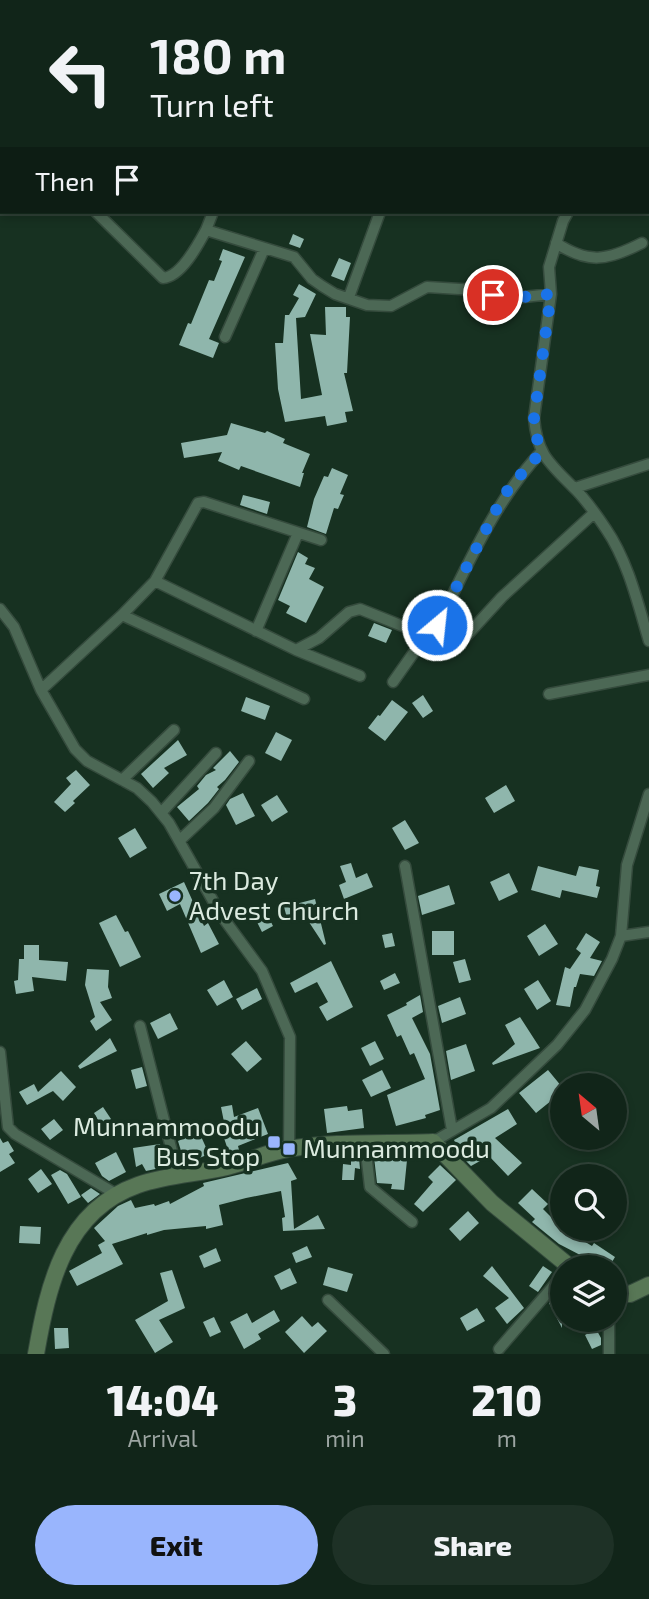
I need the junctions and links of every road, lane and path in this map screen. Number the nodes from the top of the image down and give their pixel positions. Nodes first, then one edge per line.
1 (98, 214) edge
2 (212, 214) edge
3 (379, 214) edge
4 (567, 214) edge
5 (206, 230) junction
6 (556, 243) junction
7 (642, 243) dead end
8 (264, 249) junction
9 (551, 294) junction
10 (349, 297) junction
11 (225, 337) dead end
12 (541, 452) junction
13 (649, 464) edge
14 (575, 488) junction
15 (594, 513) junction
16 (298, 533) junction
17 (321, 540) dead end
18 (155, 581) junction
19 (0, 608) edge
20 (122, 615) junction
21 (257, 631) junction
22 (429, 631) junction
23 (649, 641) edge
24 (459, 643) dead end
25 (296, 650) junction
26 (649, 675) edge
27 (360, 676) dead end
28 (393, 682) dead end
29 (41, 690) junction
30 (549, 694) dead end
31 (304, 699) dead end
32 (174, 730) dead end
33 (216, 754) dead end
34 (248, 761) dead end
35 (122, 780) junction
36 (649, 794) edge
37 (161, 813) junction
38 (179, 841) junction
39 (405, 866) dead end
40 (649, 932) edge
41 (621, 936) junction
42 (140, 1026) dead end
43 (0, 1052) edge
44 (4, 1129) edge
45 (452, 1130) junction
46 (433, 1142) junction
47 (365, 1144) junction
48 (289, 1149) junction
49 (178, 1175) junction
50 (116, 1194) junction
51 (412, 1222) dead end
52 (555, 1255) edge
53 (649, 1285) edge
54 (550, 1290) edge
55 (627, 1294) edge
56 (328, 1300) dead end
57 (609, 1332) edge
58 (499, 1349) dead end
59 (36, 1354) edge
60 (384, 1354) edge
61 (609, 1354) edge

1 - 5 street
2 - 5 street
3 - 10 street
4 - 6 street
5 - 8 street
6 - 7 street
6 - 9 street
8 - 10 street
8 - 11 street
9 - 10 street
9 - 12 street
12 - 14 street
12 - 22 street
13 - 14 street
14 - 15 street
15 - 23 street
15 - 24 street
16 - 17 street
16 - 18 street
16 - 21 street
18 - 20 street
18 - 21 street
19 - 29 street
20 - 29 street
20 - 31 street
21 - 25 street
22 - 25 street
22 - 28 street
25 - 27 street
26 - 30 street
29 - 35 street
32 - 35 street
33 - 37 street
34 - 38 street
35 - 37 street
36 - 41 street
37 - 38 street
38 - 48 street
39 - 45 street
40 - 41 street
41 - 45 street
42 - 49 street
43 - 44 street
44 - 50 street
45 - 46 street
46 - 47 main road
46 - 52 main road
47 - 48 main road
47 - 51 street
48 - 49 main road
49 - 50 main road
50 - 59 main road
53 - 55 main road
54 - 58 street
56 - 60 street
57 - 61 street

